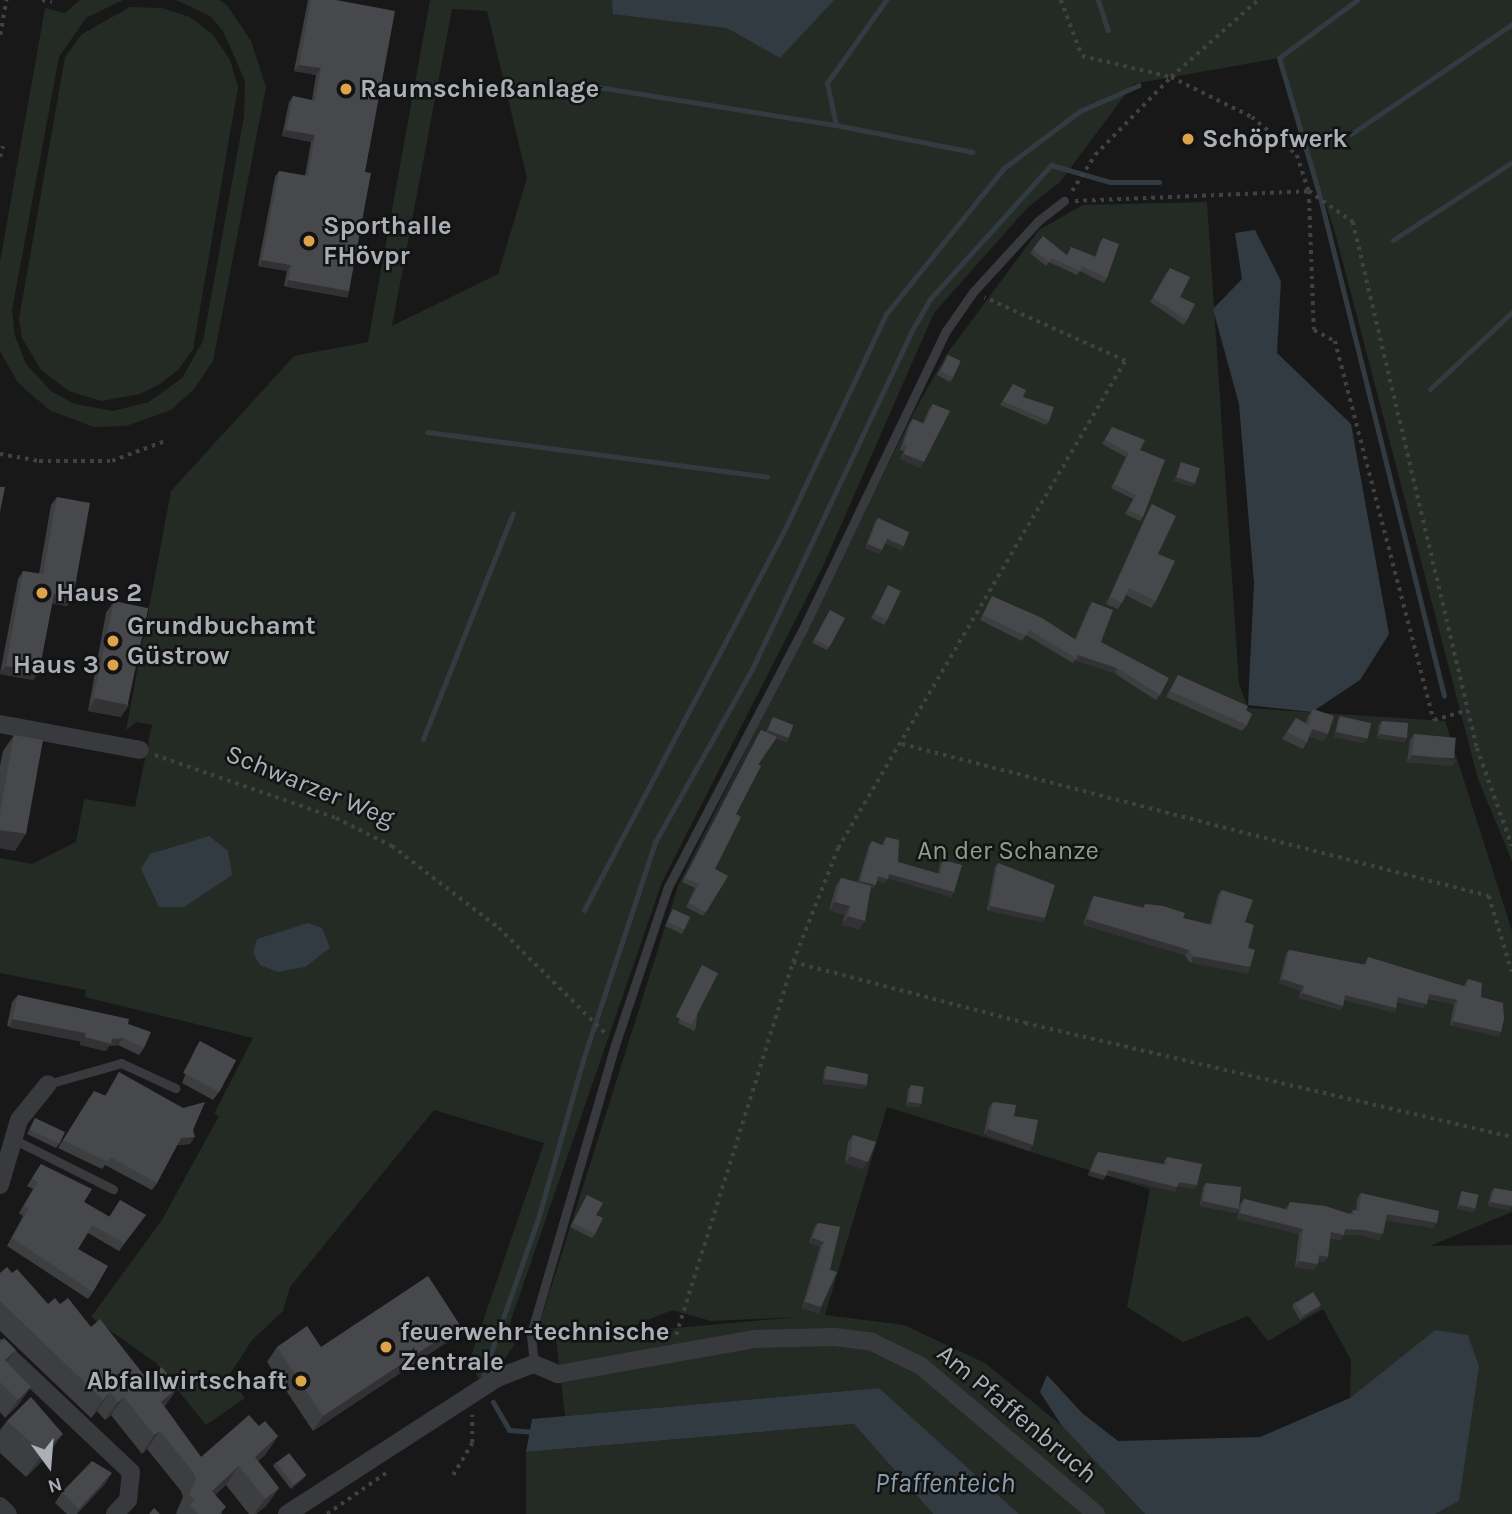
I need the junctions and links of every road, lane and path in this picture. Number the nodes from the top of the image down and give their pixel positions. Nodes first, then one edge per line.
1 (6, 0) edge
2 (42, 0) edge
3 (1061, 0) edge
4 (1258, 0) edge
5 (52, 2) dead end
6 (0, 36) edge
7 (1171, 77) junction
8 (3, 146) dead end
9 (0, 157) edge
10 (1074, 188) dead end
11 (1309, 191) junction
12 (1064, 201) joint
13 (973, 292) junction
14 (165, 441) dead end
15 (0, 454) edge
16 (1468, 710) junction
17 (0, 724) edge
18 (902, 744) junction
19 (141, 750) joint
20 (1512, 846) edge
21 (793, 962) junction
22 (1512, 972) edge
23 (615, 1045) junction
24 (48, 1084) joint
25 (175, 1088) dead end
26 (1512, 1138) edge
27 (13, 1139) junction
28 (0, 1185) edge
29 (113, 1189) dead end
30 (0, 1348) edge
31 (669, 1357) junction
32 (534, 1364) junction
33 (471, 1413) dead end
34 (453, 1475) dead end
35 (0, 1506) edge
36 (8, 1514) edge
37 (115, 1514) edge
38 (287, 1514) edge
39 (1096, 1514) edge

1 - 6 path
2 - 5 path
3 - 7 path
4 - 7 path
7 - 10 path
7 - 11 path
8 - 9 path
11 - 12 path
11 - 16 path
11 - 16 path
12 - 13 lane
13 - 18 path
13 - 23 lane
14 - 15 path
16 - 20 path
17 - 19 street
18 - 21 path
18 - 22 path
19 - 23 path, Schwarzer Weg
21 - 26 path
21 - 31 path
23 - 32 lane
24 - 25 lane
24 - 27 street
27 - 28 street
27 - 29 lane
30 - 37 street
31 - 32 street, Am Pfaffenbruch
31 - 39 street, Am Pfaffenbruch
32 - 38 street
33 - 34 path
35 - 36 street

